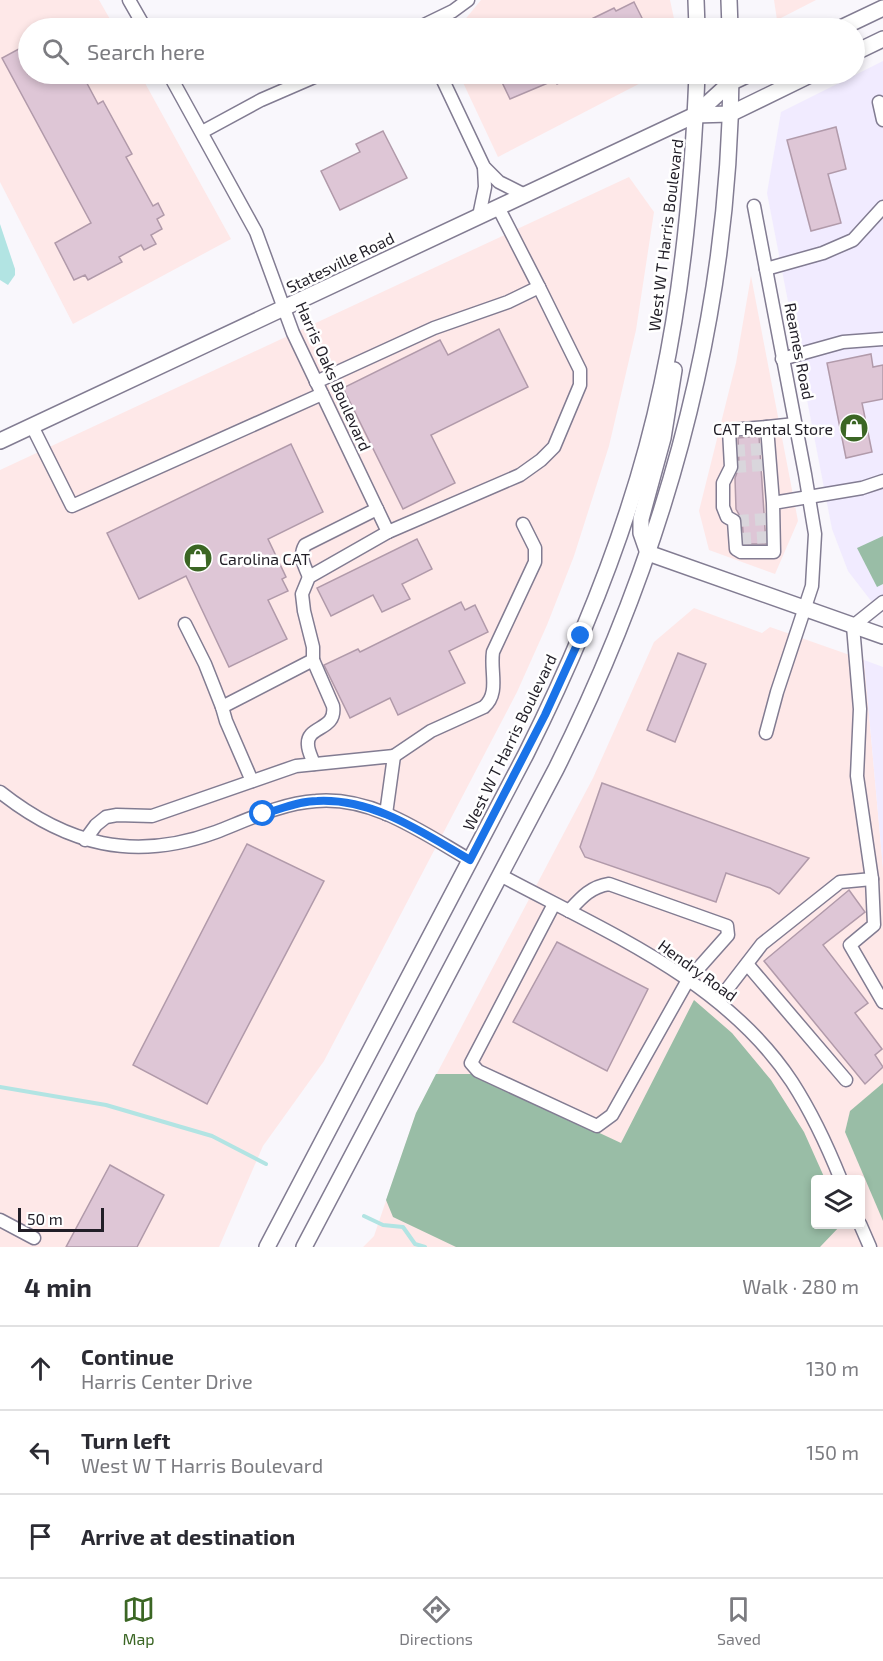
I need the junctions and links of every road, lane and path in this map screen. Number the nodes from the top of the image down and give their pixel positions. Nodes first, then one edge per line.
1 (129, 0) edge
2 (468, 0) edge
3 (696, 0) edge
4 (729, 0) edge
5 (883, 8) edge
6 (139, 18) edge
7 (440, 18) edge
8 (697, 18) edge
9 (730, 18) edge
10 (862, 18) edge
11 (883, 39) edge
12 (865, 48) edge
13 (175, 84) edge
14 (298, 84) edge
15 (445, 84) edge
16 (697, 84) edge
17 (724, 84) edge
18 (730, 84) edge
19 (792, 84) edge
20 (879, 102) dead end
21 (730, 114) junction
22 (695, 115) junction
23 (883, 120) edge
24 (202, 132) junction
25 (484, 167) junction
26 (524, 194) junction
27 (754, 206) dead end
28 (498, 207) junction
29 (883, 207) edge
30 (479, 216) junction
31 (766, 269) junction
32 (539, 287) junction
33 (678, 301) junction
34 (284, 309) junction
35 (883, 339) edge
36 (782, 359) junction
37 (316, 381) junction
38 (322, 394) junction
39 (795, 424) junction
40 (32, 426) junction
41 (767, 428) junction
42 (0, 441) edge
43 (883, 482) edge
44 (809, 497) junction
45 (773, 503) junction
46 (377, 509) junction
47 (523, 524) dead end
48 (388, 532) junction
49 (648, 554) junction
50 (309, 577) junction
51 (883, 602) edge
52 (804, 609) junction
53 (184, 624) dead end
54 (853, 626) junction
55 (883, 636) edge
56 (313, 660) junction
57 (222, 706) junction
58 (766, 732) dead end
59 (394, 756) junction
60 (314, 764) junction
61 (252, 781) junction
62 (0, 792) edge
63 (386, 814) junction
64 (85, 840) junction
65 (470, 860) junction
66 (500, 875) junction
67 (872, 879) junction
68 (554, 904) junction
69 (569, 911) junction
70 (747, 964) junction
71 (688, 980) junction
72 (718, 1001) junction
73 (883, 1002) edge
74 (846, 1080) dead end
75 (840, 1175) edge
76 (0, 1220) edge
77 (862, 1229) edge
78 (34, 1238) dead end
79 (267, 1247) edge
80 (304, 1247) edge
81 (870, 1247) edge

1 - 6 street
2 - 7 street
3 - 8 main road
4 - 9 main road
5 - 10 main road
11 - 12 main road
13 - 24 street, Harris Oaks Boulevard
14 - 24 street
15 - 25 street
16 - 22 main road, West W T Harris Boulevard
17 - 22 main road, Statesville Road
18 - 21 main road
19 - 21 main road, Statesville Road
20 - 23 street
21 - 22 main road, Statesville Road
21 - 49 main road
22 - 26 main road, Statesville Road
22 - 33 main road, West W T Harris Boulevard
24 - 34 street, Harris Oaks Boulevard
25 - 26 street
25 - 30 street
26 - 28 main road, Statesville Road
27 - 31 street, Reames Road
28 - 30 main road, Statesville Road
28 - 32 street
29 - 31 street
30 - 34 main road, Statesville Road
31 - 36 street, Reames Road
32 - 37 street
32 - 48 street
33 - 49 main road
33 - 65 main road, West W T Harris Boulevard
34 - 37 street, Harris Oaks Boulevard
34 - 40 main road, Statesville Road
35 - 36 street
36 - 39 street, Reames Road
37 - 38 street, Harris Oaks Boulevard
38 - 40 street
38 - 46 street, Harris Oaks Boulevard
39 - 41 street
39 - 44 street, Reames Road
40 - 42 main road, Statesville Road
41 - 45 street
41 - 45 street
43 - 44 street
44 - 45 street
44 - 52 street, Reames Road
46 - 48 street, Harris Oaks Boulevard
46 - 50 street
47 - 59 street
48 - 50 street
49 - 52 main road
49 - 66 main road
50 - 56 street
51 - 54 street
52 - 54 main road
52 - 58 street, Reames Road
53 - 57 street
54 - 55 main road
54 - 67 street
56 - 57 street
56 - 60 street
57 - 61 street
59 - 60 street
59 - 63 street
60 - 61 street
61 - 64 street
62 - 64 street
63 - 64 street
63 - 65 street
65 - 79 main road, West W T Harris Boulevard
66 - 68 street, Hendry Road
66 - 80 main road
67 - 70 street
67 - 73 street
68 - 69 street, Hendry Road
68 - 71 street
69 - 71 street, Hendry Road
69 - 71 street
70 - 72 street
70 - 74 street
71 - 72 street, Hendry Road
72 - 75 street, Hendry Road
76 - 78 street
77 - 81 street

